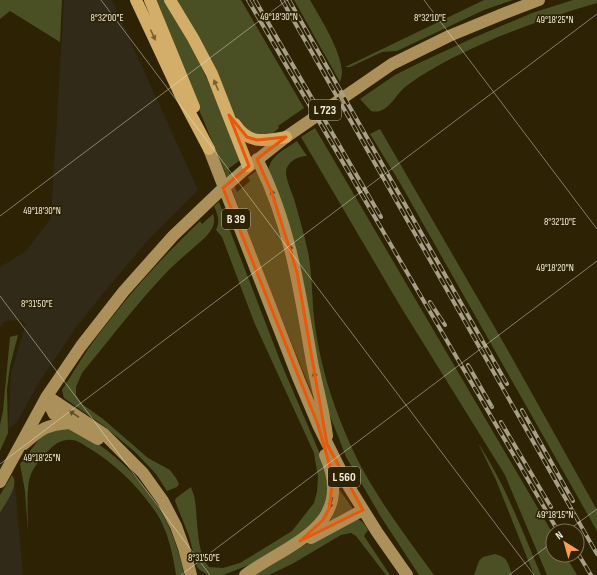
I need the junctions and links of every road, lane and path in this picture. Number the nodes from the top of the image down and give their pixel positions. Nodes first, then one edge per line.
1 (136, 0) edge
2 (150, 0) edge
3 (170, 0) edge
4 (539, 0) edge
5 (229, 114) junction
6 (286, 137) junction
7 (209, 149) junction
8 (249, 166) junction
9 (47, 396) junction
10 (70, 423) junction
11 (318, 425) junction
12 (327, 444) junction
13 (115, 446) junction
14 (19, 448) junction
15 (0, 482) edge
16 (363, 510) junction
17 (300, 541) junction
18 (248, 573) edge
19 (191, 575) edge
20 (236, 575) edge
21 (407, 575) edge

1 -> 7 highway, B 39
2 - 7 highway, B 39
5 -> 3 highway
4 - 6 main road, L 723
5 - 6 highway
5 - 8 highway
6 - 8 main road, L 723
7 - 11 main road, B 39
8 - 9 main road, B 39
12 -> 8 main road
9 - 10 main road
13 -> 9 main road
9 - 14 main road, B 39
10 - 13 main road
10 - 14 main road, B 39
11 - 12 main road, L 560
11 -> 17 main road, B 39
12 - 16 main road, L 560
13 - 19 main road
14 - 15 main road, B 39
16 - 17 main road
16 - 21 main road, L 560
17 - 18 main road, B 39
18 - 20 main road, B 39

